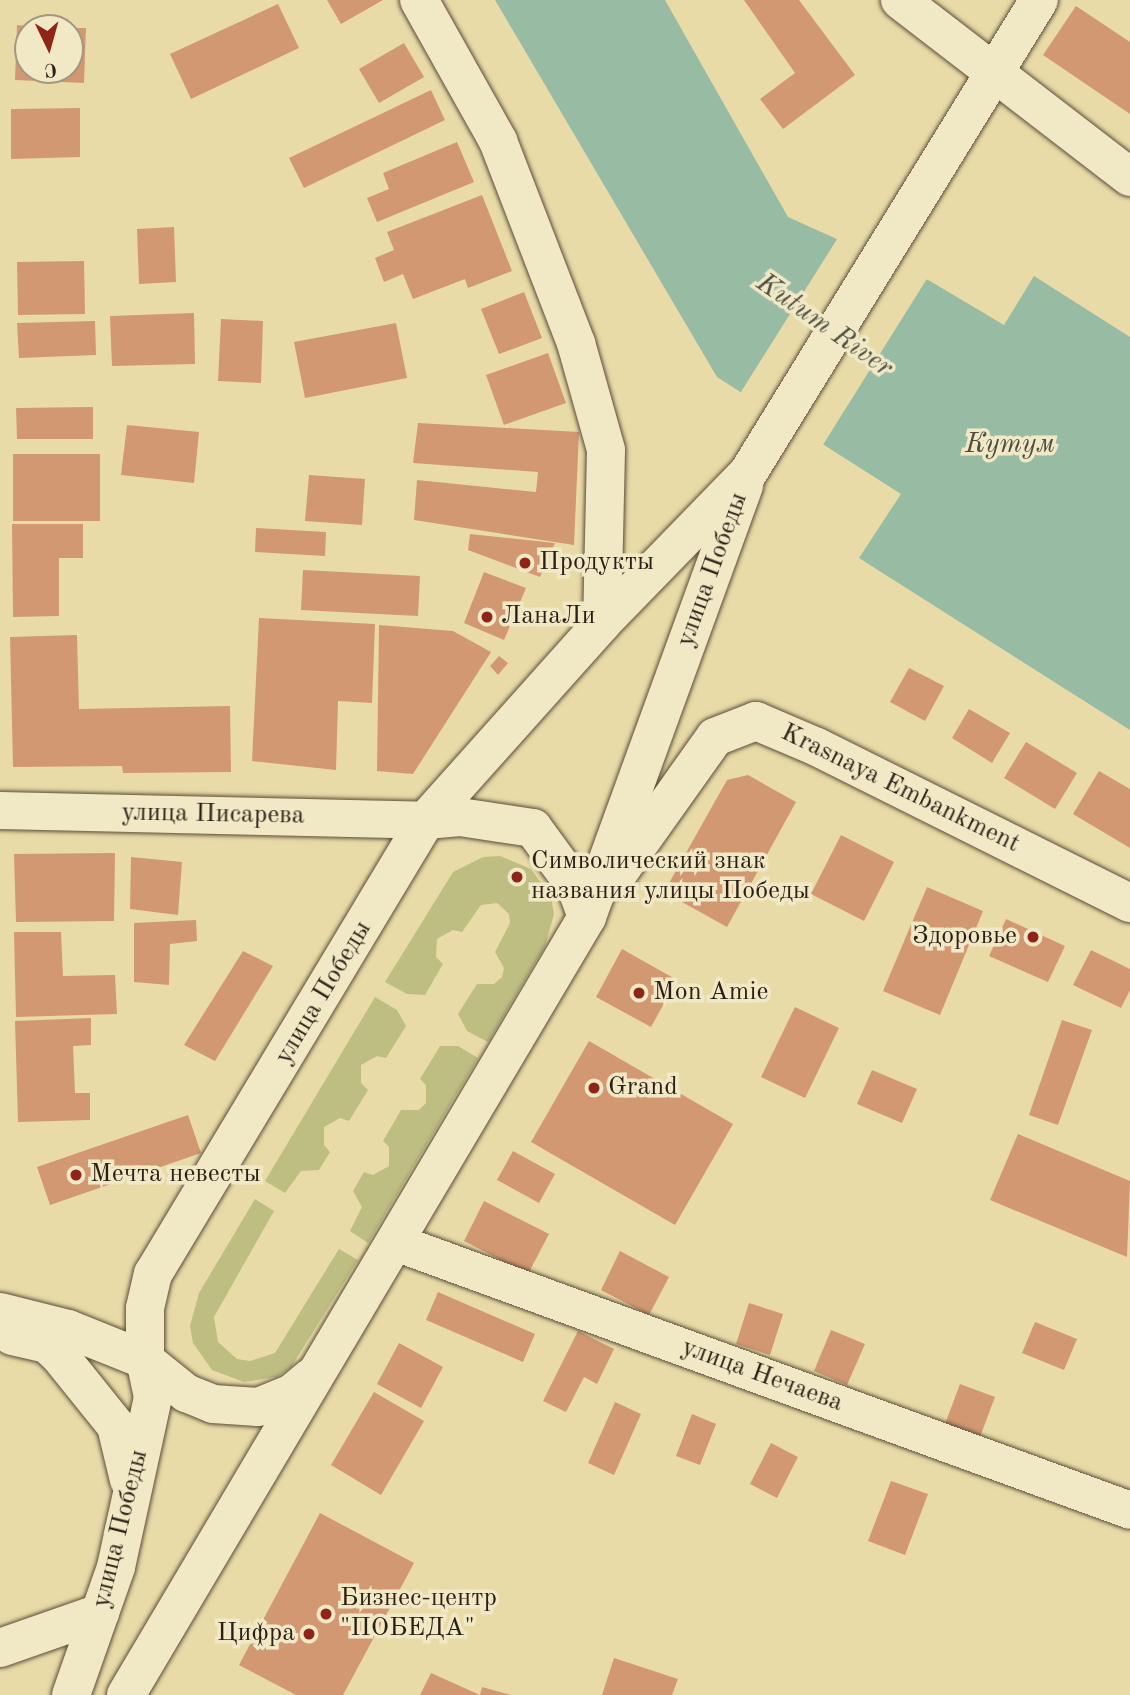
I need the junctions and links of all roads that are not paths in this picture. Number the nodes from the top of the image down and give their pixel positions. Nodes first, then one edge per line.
1 (419, 0) edge
2 (900, 0) edge
3 (1038, 0) edge
4 (991, 74) junction
5 (1130, 177) edge
6 (748, 473) junction
7 (603, 623) junction
8 (0, 810) edge
9 (426, 820) junction
10 (1130, 903) edge
11 (587, 917) junction
12 (395, 1242) junction
13 (0, 1312) edge
14 (0, 1334) edge
15 (145, 1360) junction
16 (318, 1370) junction
17 (131, 1488) junction
18 (1130, 1510) edge
19 (100, 1613) junction
20 (0, 1648) edge
21 (71, 1695) edge
22 (126, 1695) edge

1 - 7 main road
2 - 4 main road
3 - 4 main road
4 - 5 main road
4 - 6 main road
6 - 7 main road, улица Победы
6 - 11 main road, улица Победы
7 - 9 main road, улица Победы
8 - 9 street, улица Писарева
9 - 11 main road
9 - 15 main road, улица Победы
10 - 11 main road, Krasnaya Embankment
11 - 12 main road, улица Победы
12 - 16 main road, улица Победы
12 - 18 street, улица Нечаева
13 - 15 main road
14 - 17 main road
15 - 16 main road
15 - 17 main road, улица Победы
16 - 22 main road, улица Победы
17 - 19 main road, улица Победы
19 - 20 main road
19 - 21 main road, улица Победы

